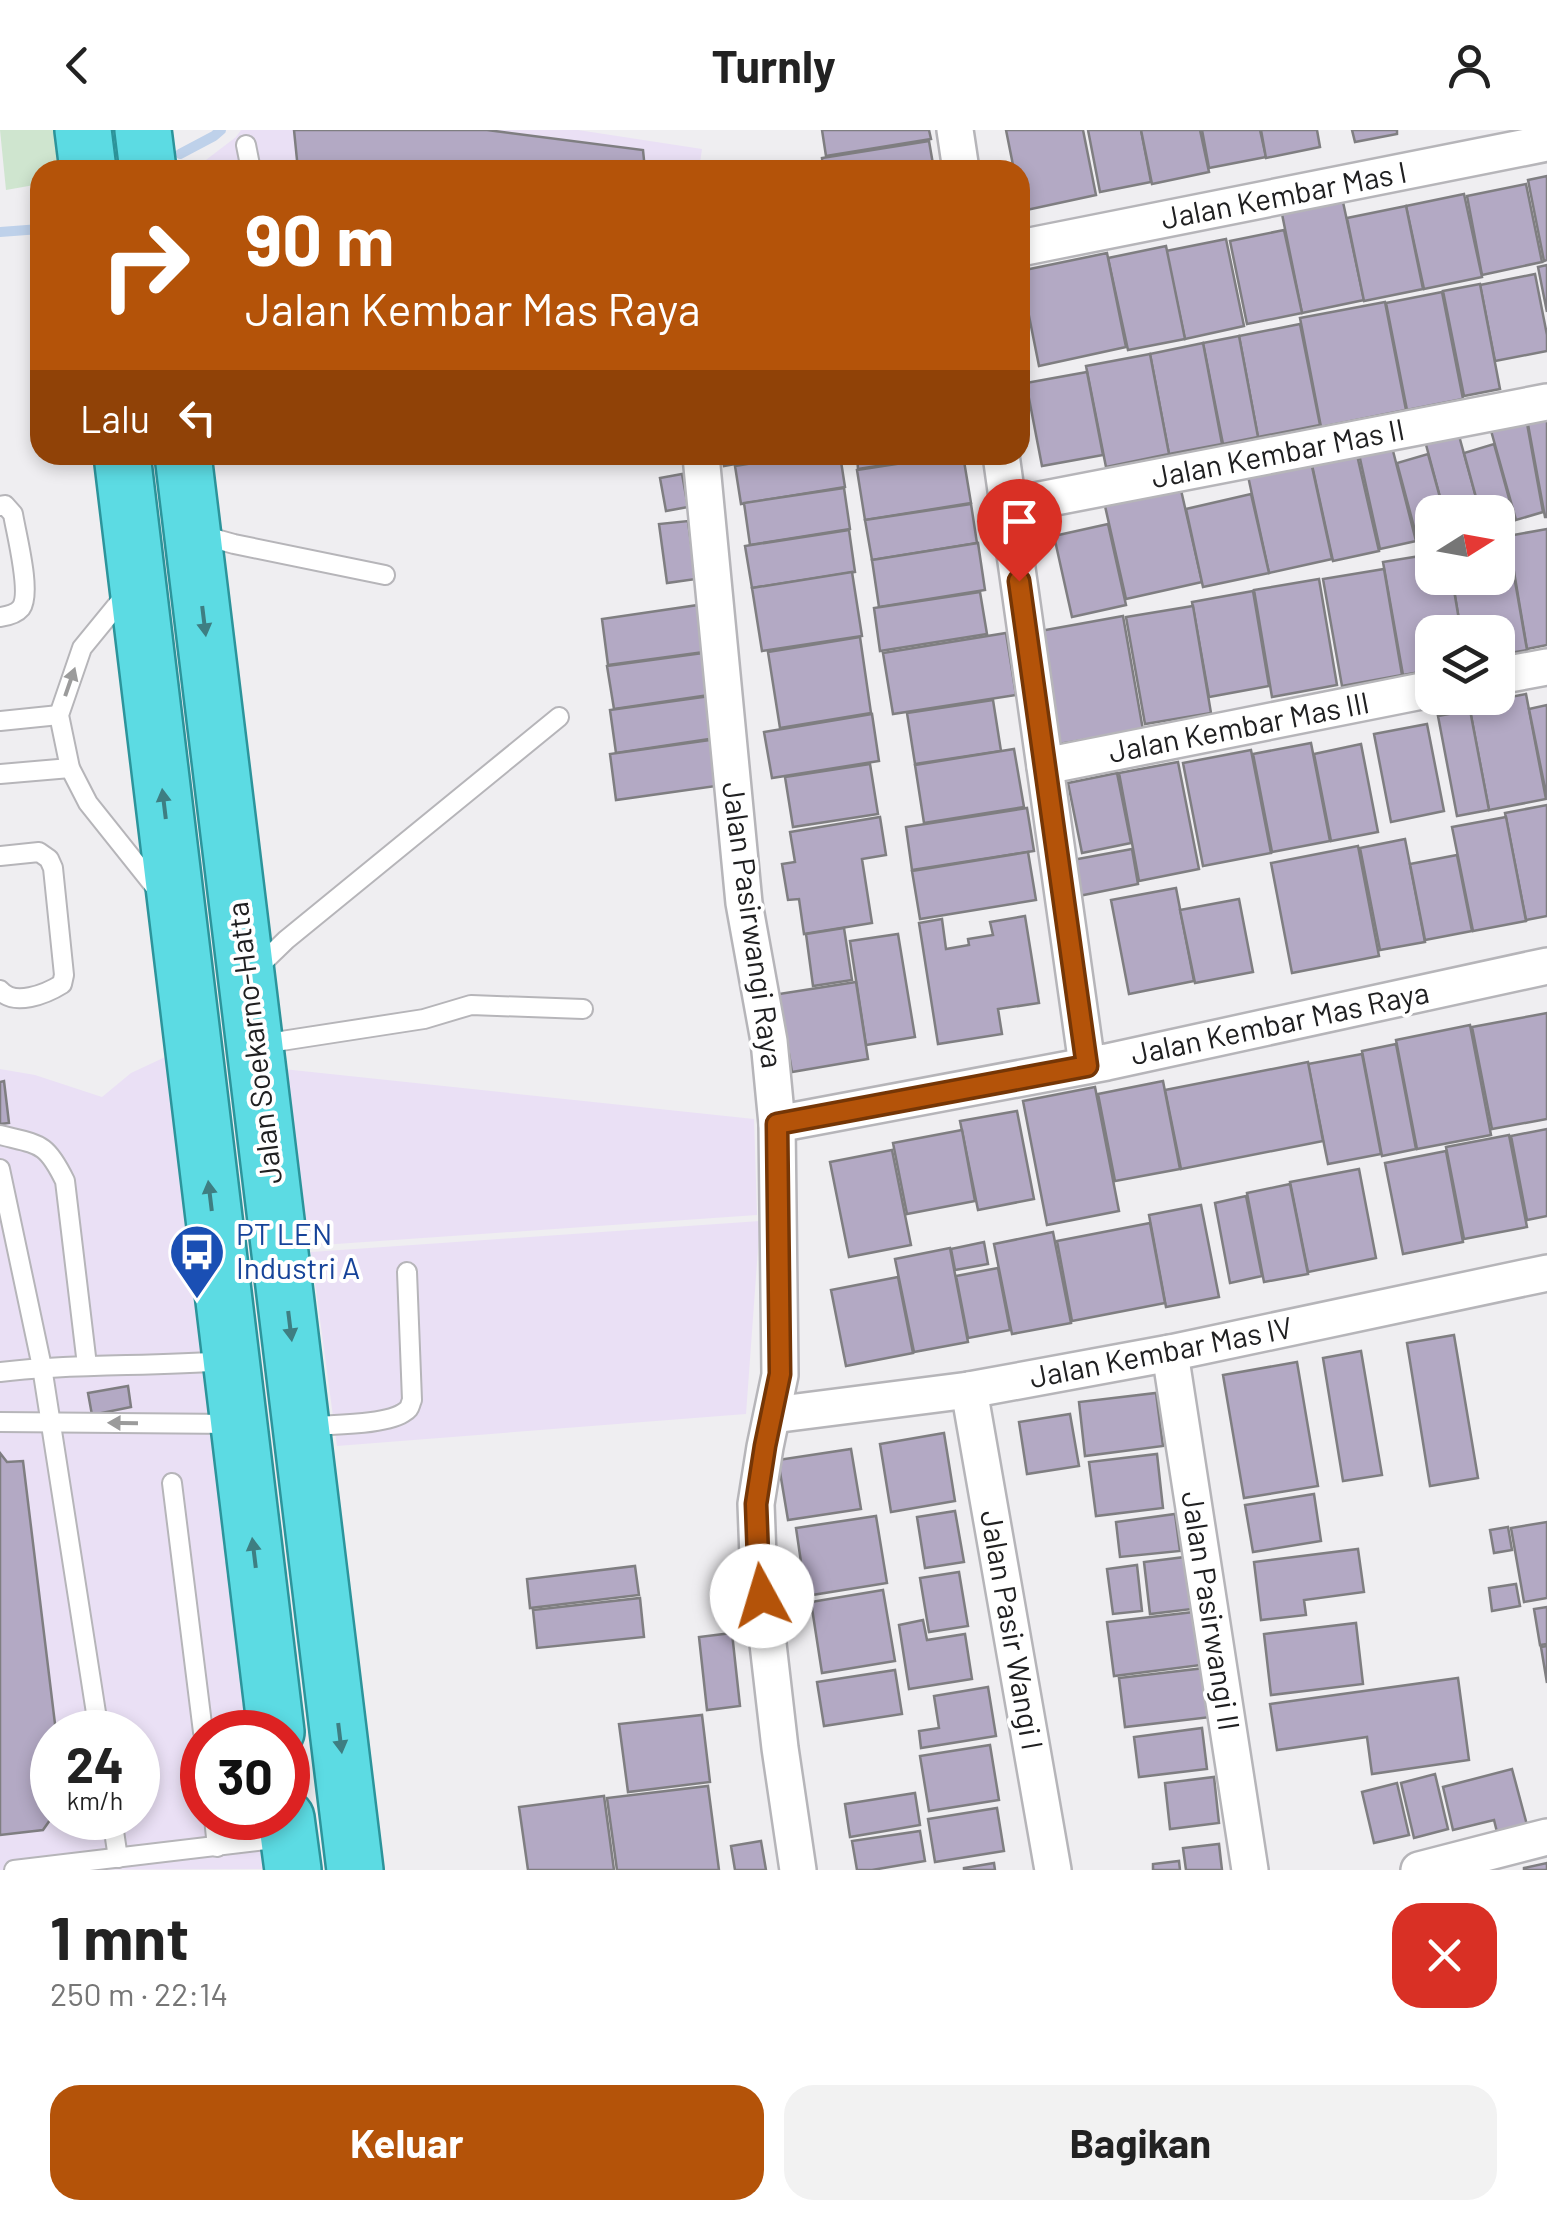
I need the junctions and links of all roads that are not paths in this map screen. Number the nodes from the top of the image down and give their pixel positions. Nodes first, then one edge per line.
1 (83, 130) edge
2 (143, 130) edge
3 (955, 130) edge
4 (1547, 143) edge
5 (246, 145) dead end
6 (87, 160) edge
7 (147, 160) edge
8 (249, 160) edge
9 (960, 160) edge
10 (1030, 246) edge
11 (1547, 402) edge
12 (123, 465) edge
13 (184, 465) edge
14 (702, 465) edge
15 (1002, 465) edge
16 (0, 506) edge
17 (1008, 506) junction
18 (193, 533) junction
19 (384, 575) dead end
20 (137, 581) junction
21 (0, 618) edge
22 (1547, 667) edge
23 (1515, 673) edge
24 (1415, 692) edge
25 (59, 715) junction
26 (559, 718) dead end
27 (0, 722) edge
28 (1045, 766) junction
29 (70, 768) junction
30 (0, 774) edge
31 (0, 856) edge
32 (177, 916) junction
33 (1547, 966) edge
34 (247, 977) junction
35 (0, 990) edge
36 (583, 1009) dead end
37 (255, 1045) junction
38 (1087, 1066) junction
39 (777, 1124) junction
40 (0, 1135) edge
41 (0, 1169) edge
42 (407, 1272) dead end
43 (1547, 1273) edge
44 (1170, 1353) junction
45 (230, 1361) junction
46 (87, 1365) junction
47 (42, 1366) junction
48 (0, 1372) edge
49 (970, 1390) junction
50 (773, 1415) junction
51 (0, 1422) edge
52 (52, 1422) junction
53 (238, 1424) junction
54 (302, 1426) junction
55 (172, 1483) dead end
56 (328, 1641) junction
57 (265, 1650) junction
58 (96, 1710) edge
59 (200, 1710) edge
60 (273, 1710) edge
61 (1547, 1837) edge
62 (115, 1840) edge
63 (216, 1840) edge
64 (289, 1842) edge
65 (217, 1847) junction
66 (118, 1858) junction
67 (14, 1870) edge
68 (355, 1870) edge
69 (798, 1870) edge
70 (1053, 1870) edge
71 (1250, 1870) edge
72 (1419, 1870) edge

1 - 6 highway
2 - 7 highway
3 - 9 street
4 - 10 street, Jalan Kembar Mas I
5 - 8 lane
11 - 17 street, Jalan Kembar Mas II
12 - 20 highway, Jalan Soekarno-Hatta
13 - 18 highway, Jalan Soekarno-Hatta
14 - 39 street, Jalan Pasirwangi Raya
15 - 17 street
16 - 21 lane
17 - 28 street
18 - 19 lane
18 -> 34 highway, Jalan Soekarno-Hatta
25 -> 20 lane
32 -> 20 highway, Jalan Soekarno-Hatta
22 - 23 street
24 - 28 street, Jalan Kembar Mas III
25 - 27 lane
25 - 29 lane
26 - 34 lane
28 - 38 street
29 - 30 lane
29 - 32 lane
31 - 35 lane
45 -> 32 highway, Jalan Soekarno-Hatta
33 - 38 street, Jalan Kembar Mas Raya
34 - 37 highway, Jalan Soekarno-Hatta
36 - 37 lane
37 -> 54 highway, Jalan Soekarno-Hatta
38 - 39 street, Jalan Kembar Mas Raya
39 - 50 street, Jalan Pasirwangi Raya
40 - 46 lane
41 - 47 lane
42 - 54 lane
43 - 44 street, Jalan Kembar Mas IV
44 - 49 street, Jalan Kembar Mas IV
44 - 71 street, Jalan Pasirwangi II
45 - 46 lane
45 - 53 highway, Jalan Soekarno-Hatta
46 - 47 lane
47 - 48 lane
47 - 52 lane
49 - 50 street, Jalan Kembar Mas IV
49 - 70 street, Jalan Pasir Wangi I
50 - 69 street, Jalan Pasirwangi Raya
51 - 52 lane
53 -> 52 lane
52 - 58 lane
57 -> 53 highway, Jalan Soekarno-Hatta
54 - 56 highway, Jalan Soekarno-Hatta
55 - 59 lane
56 - 57 highway
56 -> 68 highway, Jalan Soekarno-Hatta
57 - 60 highway, Jalan Soekarno-Hatta
61 - 72 street
62 - 66 lane
63 - 65 lane
64 - 65 lane
65 - 66 lane
66 - 67 lane

